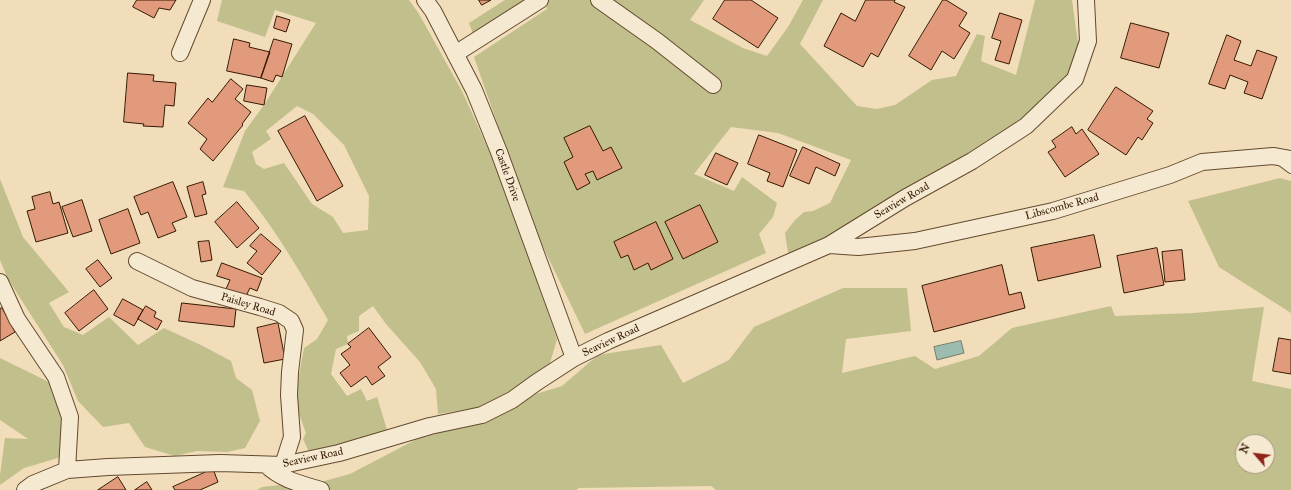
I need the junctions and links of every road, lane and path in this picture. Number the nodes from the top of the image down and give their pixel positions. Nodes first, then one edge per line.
1 (202, 0) edge
2 (425, 0) edge
3 (540, 0) edge
4 (599, 0) edge
5 (1086, 0) edge
6 (180, 53) dead end
7 (455, 54) junction
8 (713, 85) dead end
9 (1274, 156) junction
10 (1291, 159) edge
11 (1291, 169) edge
12 (829, 245) junction
13 (137, 260) dead end
14 (0, 282) edge
15 (574, 358) junction
16 (266, 465) junction
17 (284, 465) junction
18 (67, 470) junction
19 (25, 490) edge
20 (321, 490) edge

1 - 6 street
2 - 7 street, Castle Drive
3 - 7 street
4 - 8 street
5 - 12 street, Seaview Road
7 - 15 street, Castle Drive
9 - 10 street, Libscombe Road
9 - 11 lane
9 - 12 street, Libscombe Road
12 - 15 street, Seaview Road
13 - 17 street, Paisley Road
14 - 18 street
15 - 17 street, Seaview Road
16 - 17 street, Seaview Road
16 - 18 street, Seaview Road
16 - 20 street
18 - 19 street, Seaview Road

